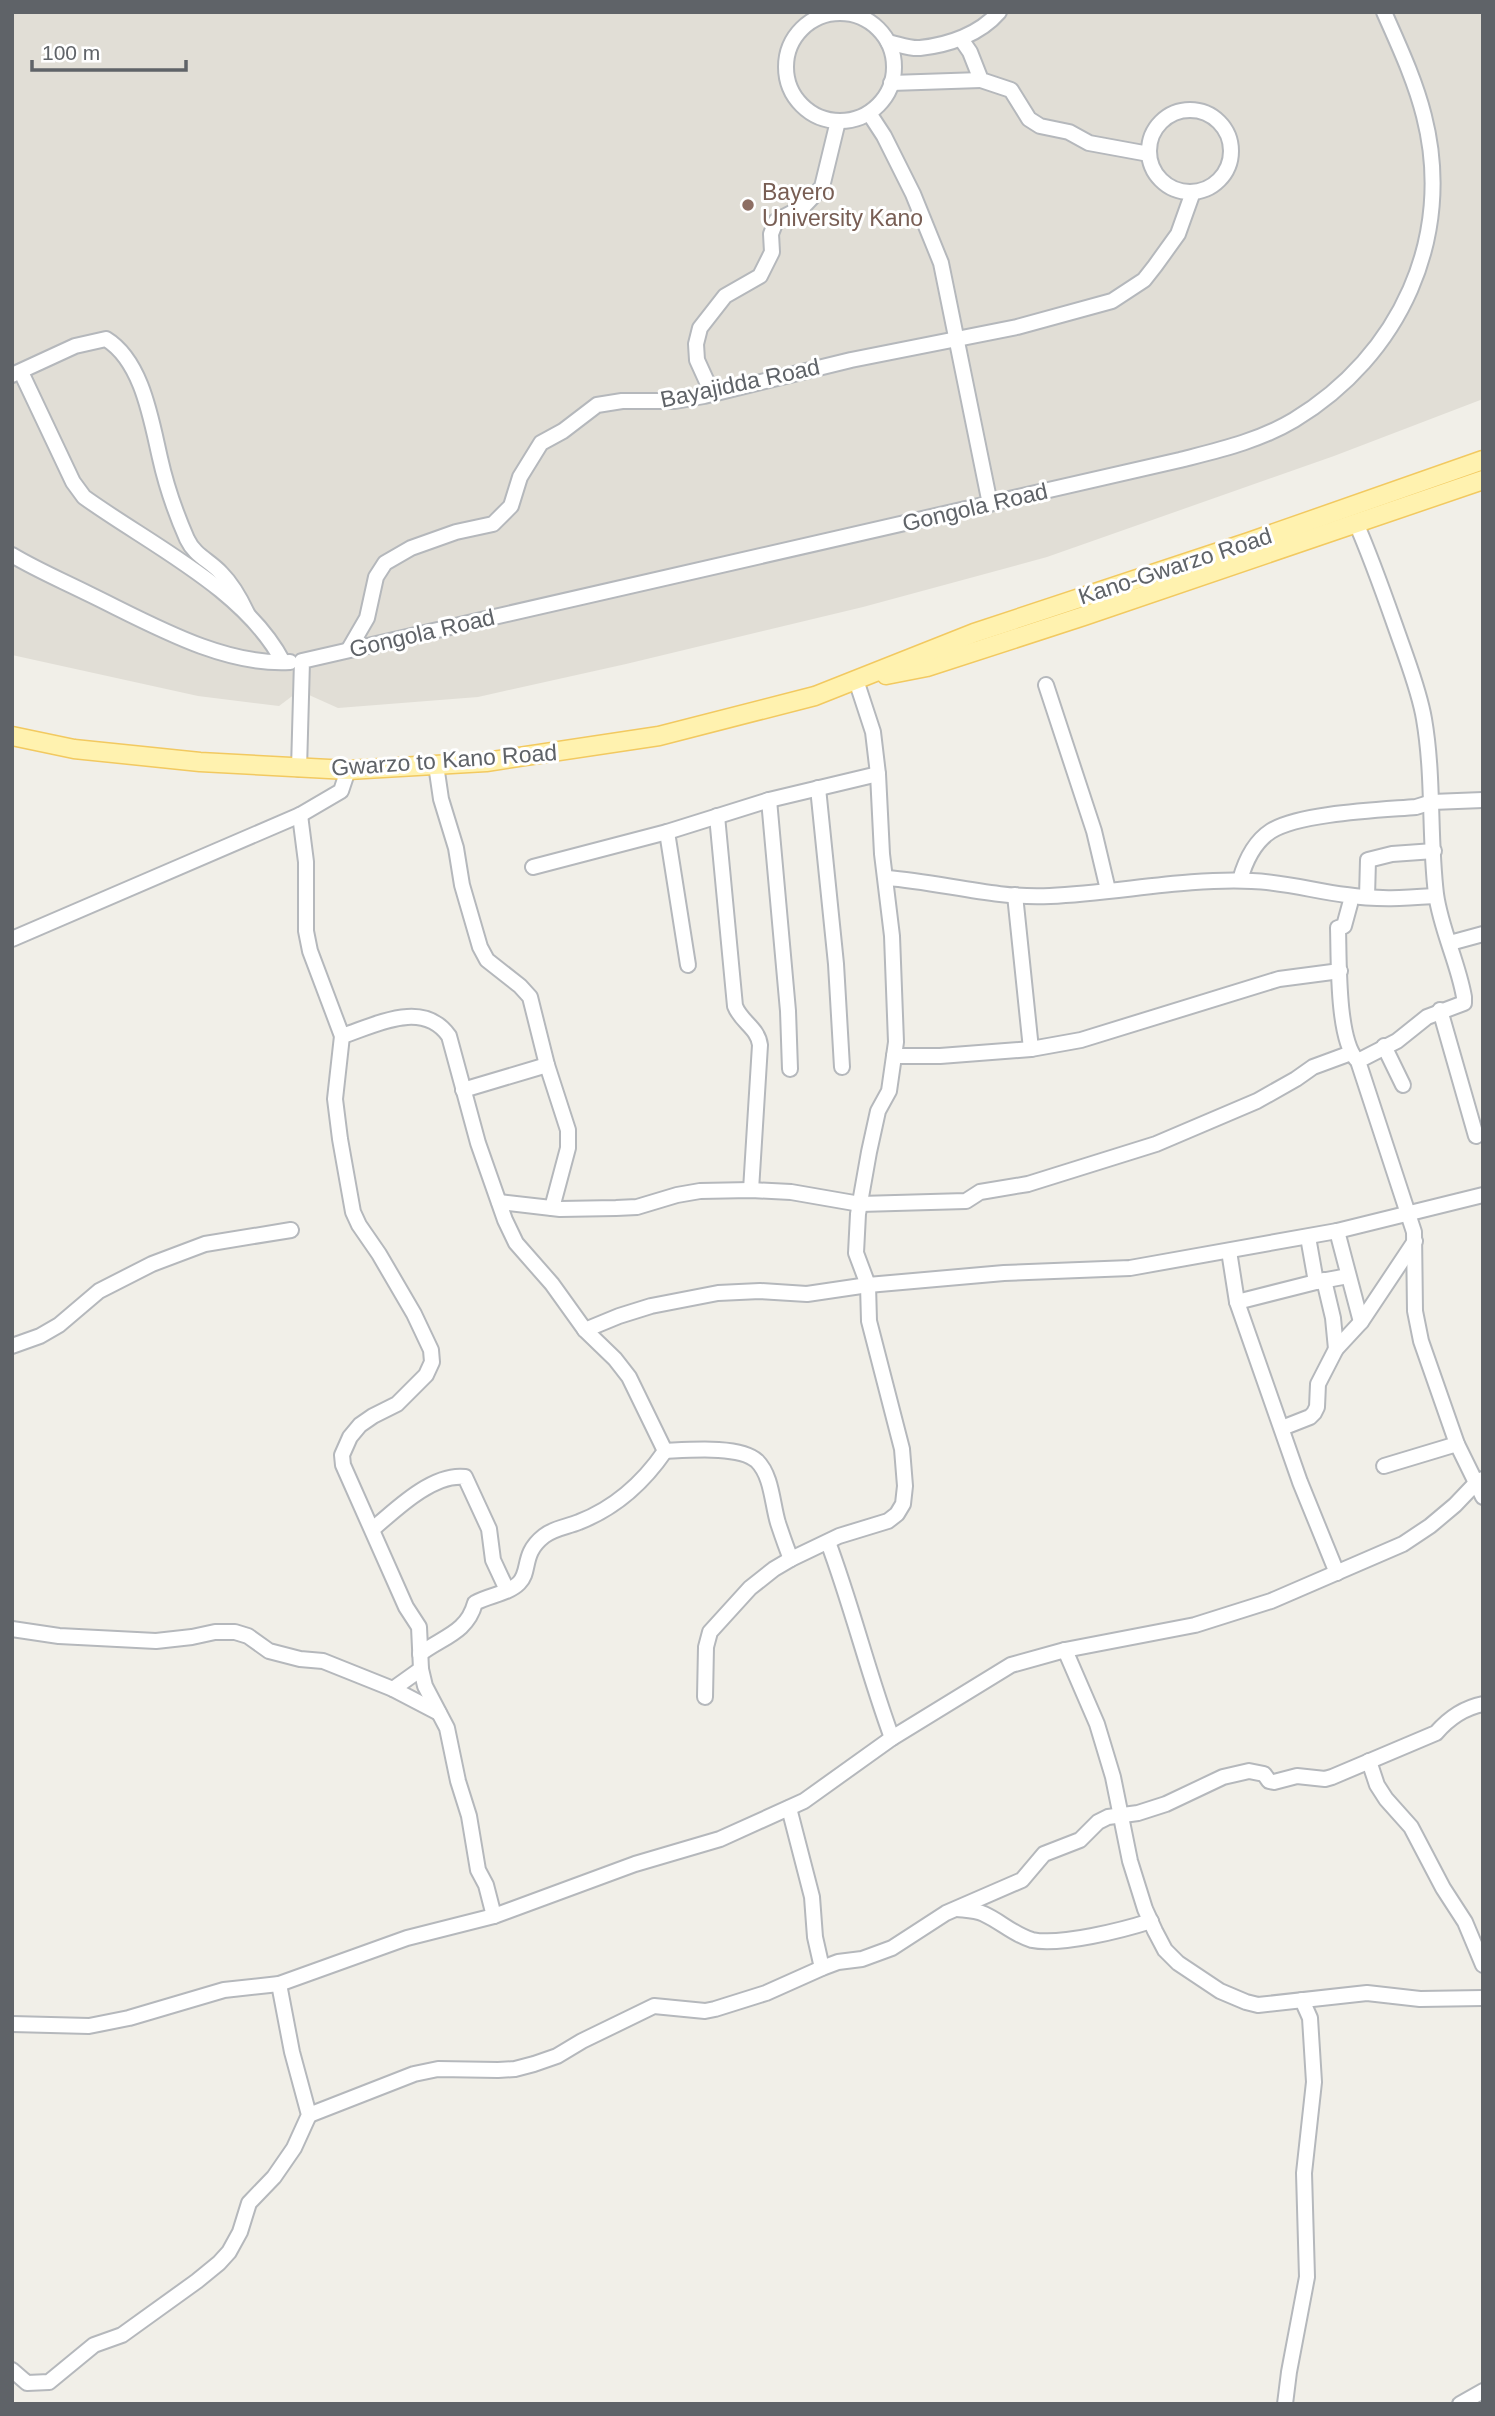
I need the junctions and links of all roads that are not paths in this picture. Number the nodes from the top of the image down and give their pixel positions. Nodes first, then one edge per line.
1 (999, 12) edge
2 (1384, 12) edge
3 (961, 39) junction
4 (888, 42) junction
5 (981, 80) junction
6 (891, 83) junction
7 (869, 113) junction
8 (838, 121) junction
9 (1149, 154) junction
10 (1194, 192) junction
11 (958, 341) junction
12 (17, 373) edge
13 (712, 393) junction
14 (1483, 460) edge
15 (1483, 480) edge
16 (990, 504) junction
17 (1356, 523) junction
18 (12, 555) edge
19 (247, 612) junction
20 (349, 649) junction
21 (302, 661) junction
22 (283, 662) junction
23 (862, 678) junction
24 (1046, 685) dead end
25 (12, 736) edge
26 (436, 765) junction
27 (299, 769) junction
28 (348, 770) junction
29 (878, 774) junction
30 (818, 788) junction
31 (769, 800) junction
32 (1483, 800) edge
33 (1432, 802) junction
34 (300, 815) junction
35 (717, 816) junction
36 (667, 832) junction
37 (1434, 851) junction
38 (533, 867) dead end
39 (887, 878) junction
40 (1240, 880) junction
41 (1108, 890) junction
42 (1015, 895) junction
43 (1436, 896) junction
44 (1367, 897) junction
45 (1350, 904) dead end
46 (1483, 934) edge
47 (12, 939) edge
48 (1450, 943) junction
49 (688, 965) dead end
50 (1340, 971) junction
51 (1440, 1010) junction
52 (342, 1036) junction
53 (1384, 1046) junction
54 (1031, 1049) junction
55 (894, 1056) junction
56 (1354, 1057) junction
57 (547, 1065) junction
58 (842, 1067) dead end
59 (790, 1069) dead end
60 (1403, 1086) dead end
61 (463, 1090) junction
62 (1476, 1136) dead end
63 (751, 1190) junction
64 (1483, 1195) edge
65 (499, 1202) junction
66 (860, 1204) junction
67 (552, 1208) junction
68 (1409, 1212) junction
69 (291, 1230) dead end
70 (1337, 1231) junction
71 (1308, 1237) junction
72 (1415, 1241) junction
73 (1229, 1251) junction
74 (1348, 1276) junction
75 (1320, 1281) junction
76 (868, 1285) junction
77 (1237, 1303) junction
78 (1361, 1322) junction
79 (584, 1330) junction
80 (12, 1346) edge
81 (1336, 1349) junction
82 (1282, 1428) junction
83 (1457, 1444) junction
84 (665, 1451) junction
85 (1384, 1466) dead end
86 (1479, 1482) edge
87 (1483, 1497) edge
88 (373, 1529) junction
89 (828, 1542) junction
90 (791, 1559) junction
91 (1337, 1573) junction
92 (507, 1590) junction
93 (12, 1629) edge
94 (1065, 1650) junction
95 (421, 1662) junction
96 (393, 1689) junction
97 (705, 1697) dead end
98 (1483, 1704) edge
99 (441, 1713) junction
100 (892, 1738) junction
101 (1368, 1761) junction
102 (789, 1808) junction
103 (1119, 1815) junction
104 (957, 1909) junction
105 (494, 1916) junction
106 (1151, 1921) junction
107 (1483, 1965) edge
108 (822, 1968) junction
109 (279, 1984) junction
110 (1483, 1998) edge
111 (1302, 2000) junction
112 (12, 2024) edge
113 (309, 2115) junction
114 (12, 2370) edge
115 (1483, 2391) edge
116 (1285, 2404) edge
117 (1460, 2404) edge

1 - 3 street
2 - 16 street, Gongola Road
3 - 4 street
3 - 5 street
4 - 6 street
4 - 8 street
5 - 6 street
5 - 9 street
6 - 7 street
7 - 8 street
7 - 11 street
8 - 13 street
9 - 10 street
9 - 10 street
10 - 11 street, Bayajidda Road
11 - 13 street, Bayajidda Road
11 - 16 street
12 - 19 street
12 - 19 street
13 - 20 street, Bayajidda Road
14 - 23 main road, Kano-Gwarzo Road
15 - 17 main road
16 - 20 street, Gongola Road
17 - 23 main road
17 - 33 street
18 - 22 street, Gongola Road
19 - 22 street
20 - 21 street, Gongola Road
21 - 22 street, Gongola Road
21 - 27 street
23 - 26 main road, Gwarzo to Kano Road
23 - 29 street
24 - 41 street
25 - 27 main road, Gwarzo to Kano Road
26 - 28 main road, Gwarzo to Kano Road
26 - 57 street
27 - 28 main road, Gwarzo to Kano Road
28 - 34 street
29 - 30 street
29 - 39 street
30 - 31 street
30 - 58 street
31 - 35 street
31 - 59 street
32 - 33 street
33 - 37 street
33 - 40 street
34 - 47 street
34 - 52 street
35 - 36 street
35 - 63 street
36 - 38 street
36 - 49 street
37 - 43 street
37 - 44 street
39 - 42 street
39 - 55 street
40 - 41 street
40 - 44 street
41 - 42 street
42 - 54 street
43 - 44 street
43 - 48 street
45 - 50 street
46 - 48 street
48 - 51 street
50 - 54 street
50 - 56 street
51 - 53 street
51 - 62 street
52 - 61 street
52 - 88 street
53 - 56 street
53 - 60 street
54 - 55 street
55 - 66 street
56 - 66 street
56 - 68 street
57 - 61 street
57 - 67 street
61 - 65 street
63 - 66 street
63 - 67 street
64 - 68 street
65 - 67 street
65 - 79 street
66 - 76 street
68 - 70 street
68 - 72 street
69 - 80 street
70 - 71 street
70 - 74 street
71 - 73 street
71 - 75 street
72 - 78 street
72 - 83 street
73 - 76 street
73 - 77 street
74 - 75 street
74 - 78 street
75 - 77 street
75 - 81 street
76 - 79 street
76 - 89 street
77 - 82 street
78 - 81 street
79 - 84 street
81 - 82 street
82 - 91 street
83 - 85 street
83 - 86 street
84 - 90 street
84 - 92 street
86 - 87 street
86 - 91 street
88 - 92 street
88 - 95 street
89 - 90 street
89 - 100 street
90 - 97 street
91 - 94 street
92 - 95 street
93 - 96 street
94 - 100 street
94 - 103 street
95 - 96 street
95 - 99 street
96 - 99 street
98 - 101 street
99 - 105 street
100 - 102 street
101 - 103 street
101 - 107 street
102 - 105 street
102 - 108 street
103 - 104 street
103 - 106 street
104 - 106 street
104 - 108 street
105 - 109 street
106 - 111 street
108 - 113 street
109 - 112 street
109 - 113 street
110 - 111 street
111 - 116 street
113 - 114 street
115 - 117 street

